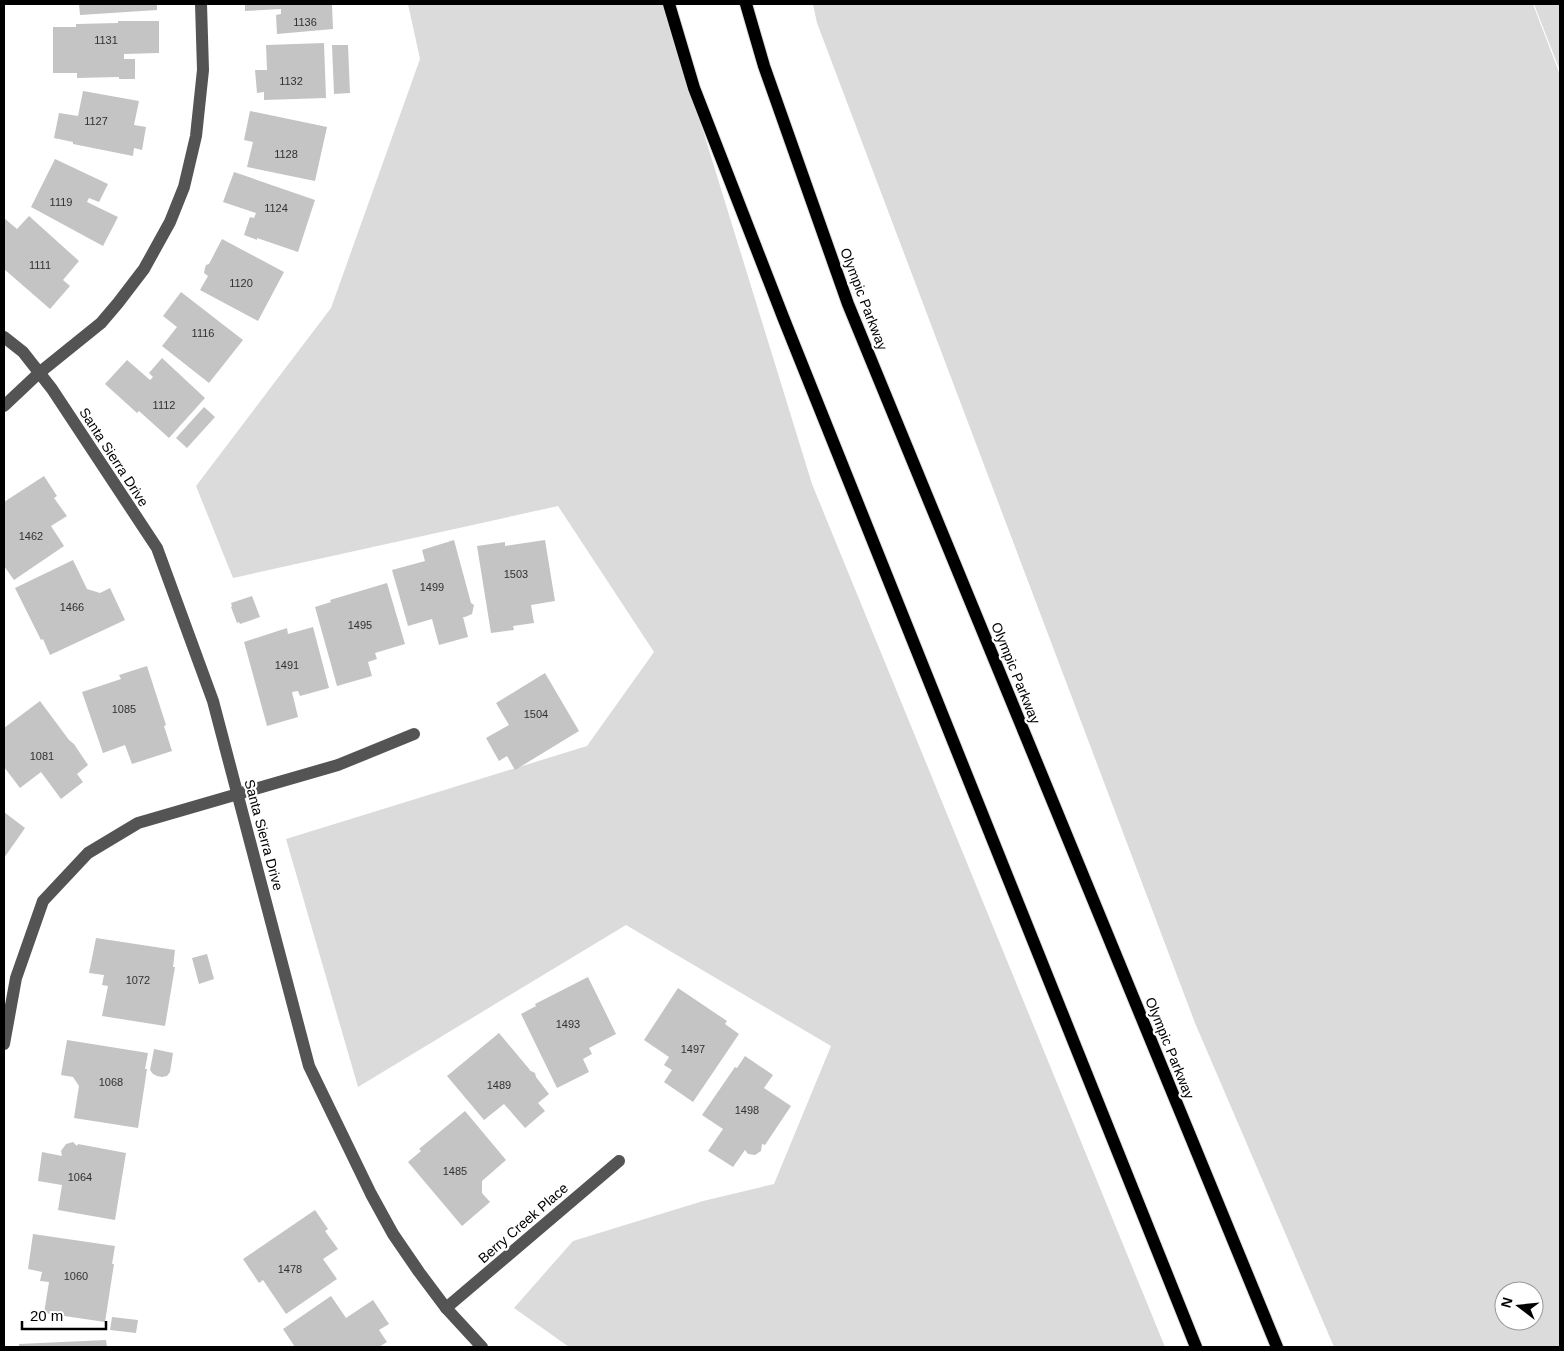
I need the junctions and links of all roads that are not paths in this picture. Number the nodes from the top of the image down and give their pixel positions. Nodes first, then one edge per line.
1 (201, 4) edge
2 (668, 4) edge
3 (746, 4) edge
4 (4, 337) edge
5 (39, 373) junction
6 (4, 406) edge
7 (414, 734) dead end
8 (237, 794) junction
9 (4, 1044) edge
10 (619, 1161) dead end
11 (446, 1308) junction
12 (482, 1347) edge
13 (1196, 1347) edge
14 (1277, 1347) edge

1 - 5 street
2 - 13 main road
3 - 14 main road, Olympic Parkway
4 - 5 street, Santa Sierra Drive
5 - 6 street
5 - 8 street, Santa Sierra Drive
7 - 8 street
8 - 9 street
8 - 11 street, Santa Sierra Drive
10 - 11 street, Berry Creek Place
11 - 12 street, Santa Sierra Drive

